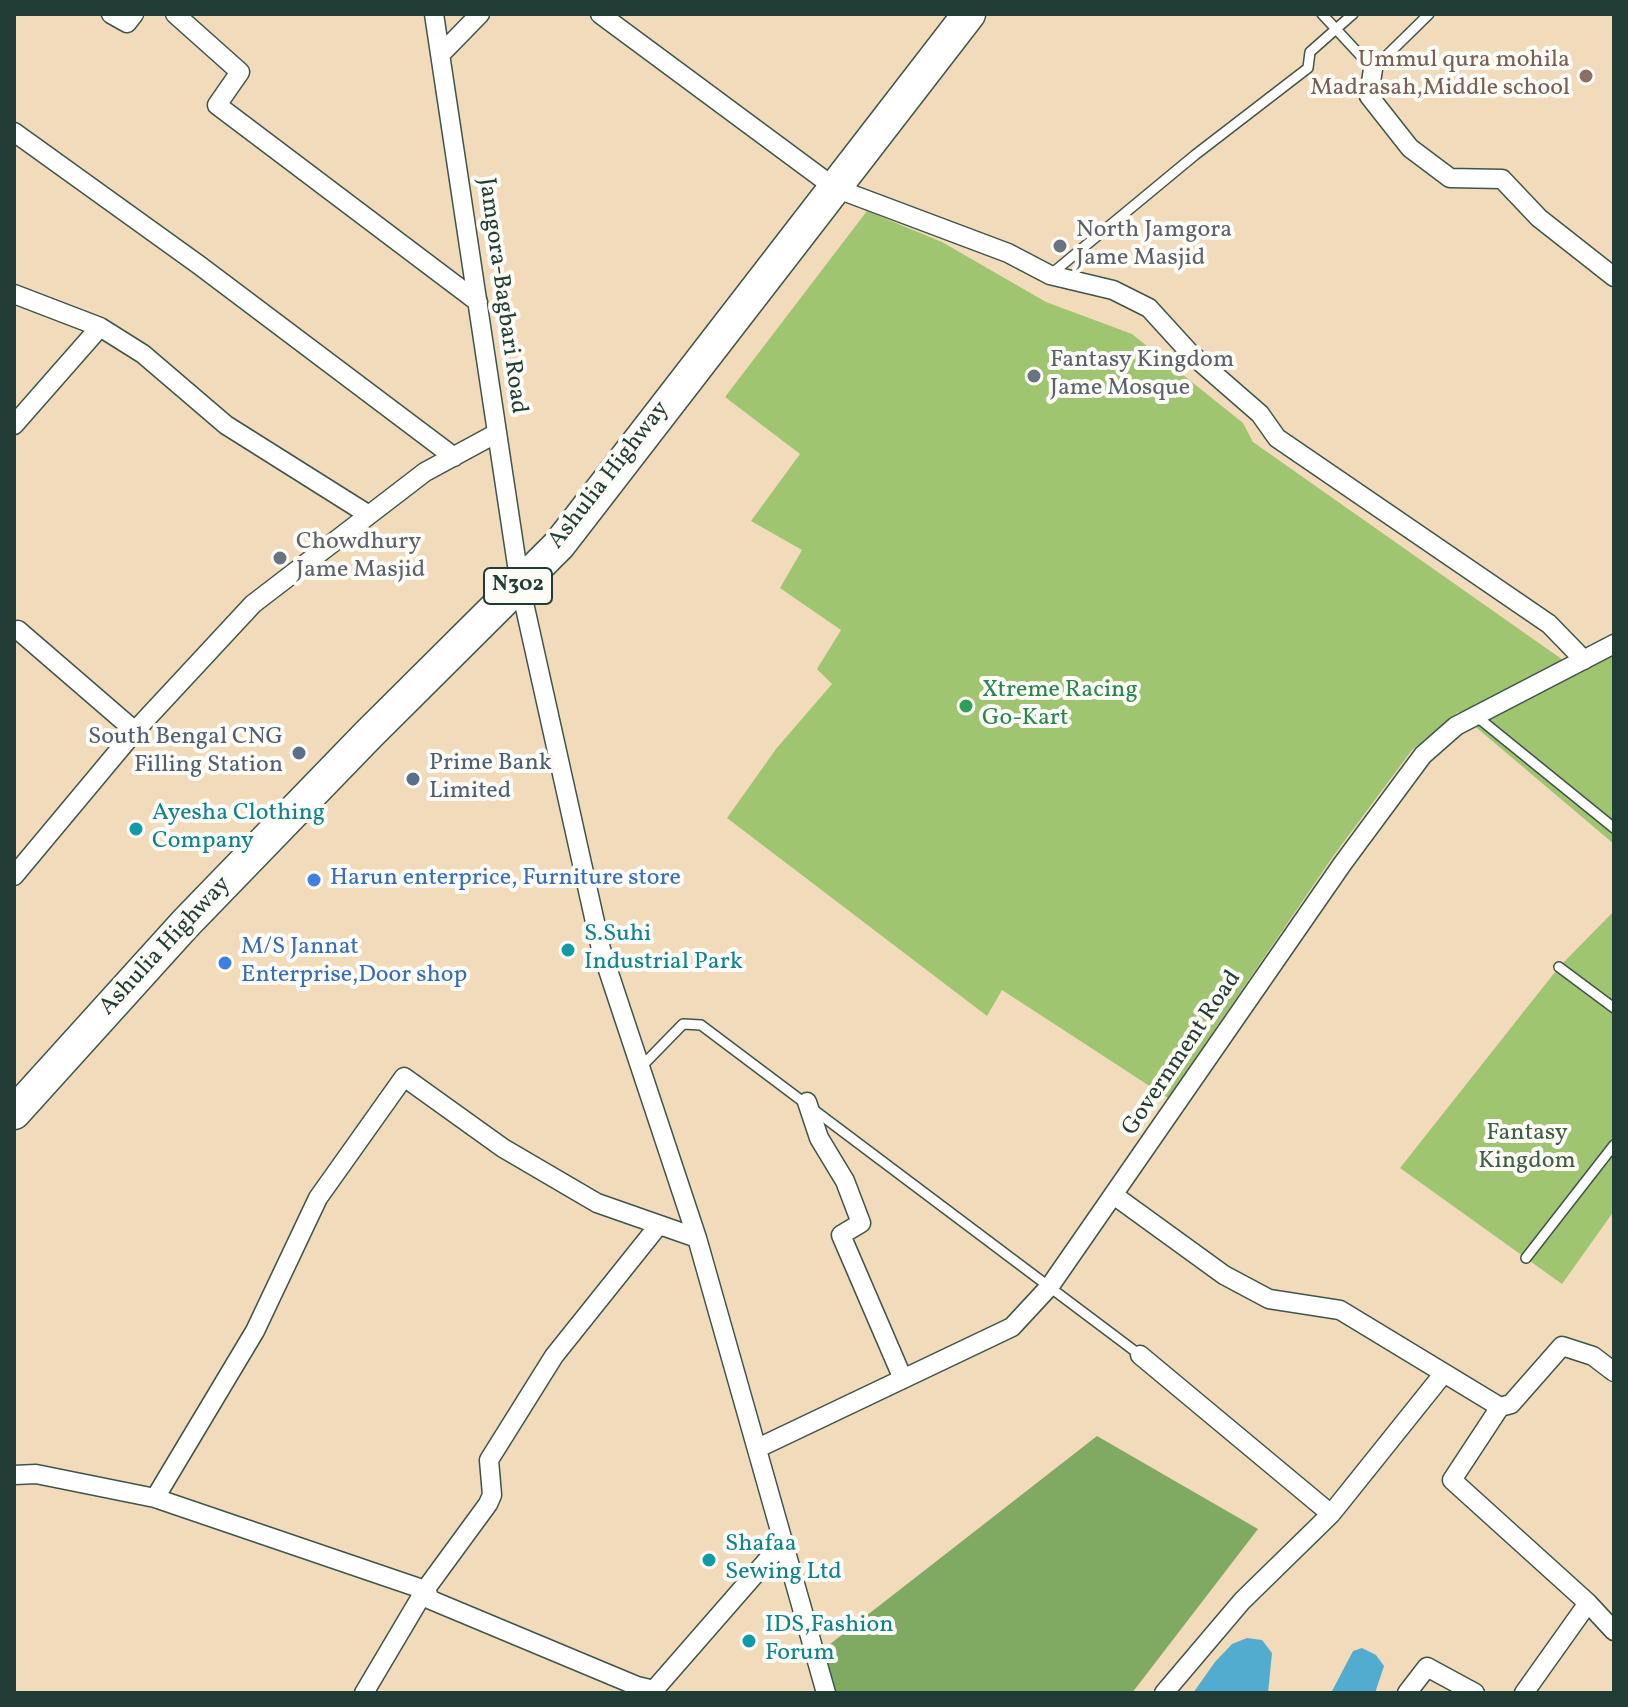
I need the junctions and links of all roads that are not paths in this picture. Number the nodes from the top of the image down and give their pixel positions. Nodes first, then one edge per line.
1 (111, 14) edge
2 (134, 14) edge
3 (175, 14) edge
4 (434, 14) edge
5 (480, 14) edge
6 (600, 14) edge
7 (969, 14) edge
8 (1322, 14) edge
9 (1353, 14) edge
10 (1429, 14) edge
11 (1336, 29) junction
12 (440, 55) junction
13 (1373, 69) junction
14 (14, 132) edge
15 (835, 188) junction
16 (1050, 275) junction
17 (1614, 277) edge
18 (14, 294) edge
19 (478, 302) junction
20 (100, 327) junction
21 (14, 425) edge
22 (497, 433) junction
23 (454, 457) junction
24 (369, 515) junction
25 (520, 585) junction
26 (14, 631) edge
27 (1614, 644) edge
28 (1584, 660) junction
29 (1476, 716) junction
30 (135, 731) junction
31 (1614, 828) edge
32 (14, 876) edge
33 (1559, 967) dead end
34 (1614, 1008) edge
35 (641, 1067) junction
36 (807, 1102) junction
37 (14, 1113) edge
38 (1614, 1145) edge
39 (1115, 1196) junction
40 (658, 1226) junction
41 (697, 1238) junction
42 (1526, 1258) dead end
43 (1050, 1286) junction
44 (1140, 1355) joint
45 (1614, 1372) edge
46 (1444, 1373) junction
47 (903, 1379) junction
48 (1500, 1407) junction
49 (758, 1448) junction
50 (14, 1475) edge
51 (155, 1498) junction
52 (1331, 1514) junction
53 (784, 1541) junction
54 (425, 1590) junction
55 (1588, 1603) junction
56 (1614, 1631) edge
57 (635, 1690) edge
58 (364, 1693) edge
59 (826, 1693) edge
60 (1164, 1693) edge
61 (1407, 1693) edge
62 (1475, 1693) edge
63 (1524, 1693) edge

1 - 2 street
3 - 19 street
4 - 12 street, Jamgora-Bagbari Road
5 - 12 street
6 - 15 street
7 - 15 highway, Ashulia Highway / N302
8 - 11 lane
9 - 11 lane
10 - 13 lane
11 - 13 lane
11 - 16 lane
12 - 19 street, Jamgora-Bagbari Road
13 - 17 street
14 - 23 street
15 - 16 street
15 - 25 highway, Ashulia Highway / N302
16 - 28 street
18 - 20 street
19 - 22 street, Jamgora-Bagbari Road
20 - 21 street
20 - 24 street
22 - 23 street
22 - 25 street, Jamgora-Bagbari Road
23 - 24 street
24 - 30 street
25 - 35 street, Jamgora-Bagbari Road
25 - 37 highway, Ashulia Highway / N302
26 - 30 street
27 - 28 street, Government Road
28 - 29 street, Government Road
29 - 31 lane
29 - 39 street, Government Road
30 - 32 street
33 - 34 lane
35 - 36 lane
35 - 41 street, Jamgora-Bagbari Road
36 - 43 lane
36 - 47 street
38 - 42 lane
39 - 43 street, Government Road
39 - 46 street
40 - 41 street
40 - 51 street
40 - 54 street
41 - 49 street, Jamgora-Bagbari Road
43 - 44 lane
43 - 47 street, Government Road
44 - 52 street
45 - 48 street
46 - 48 street
46 - 52 street
47 - 49 street, Government Road
48 - 55 street
49 - 53 street, Jamgora-Bagbari Road
50 - 51 street
51 - 54 street
52 - 60 street
53 - 57 street
53 - 59 street, Jamgora-Bagbari Road
54 - 57 street
54 - 58 street
55 - 56 street
55 - 63 street
61 - 62 street

